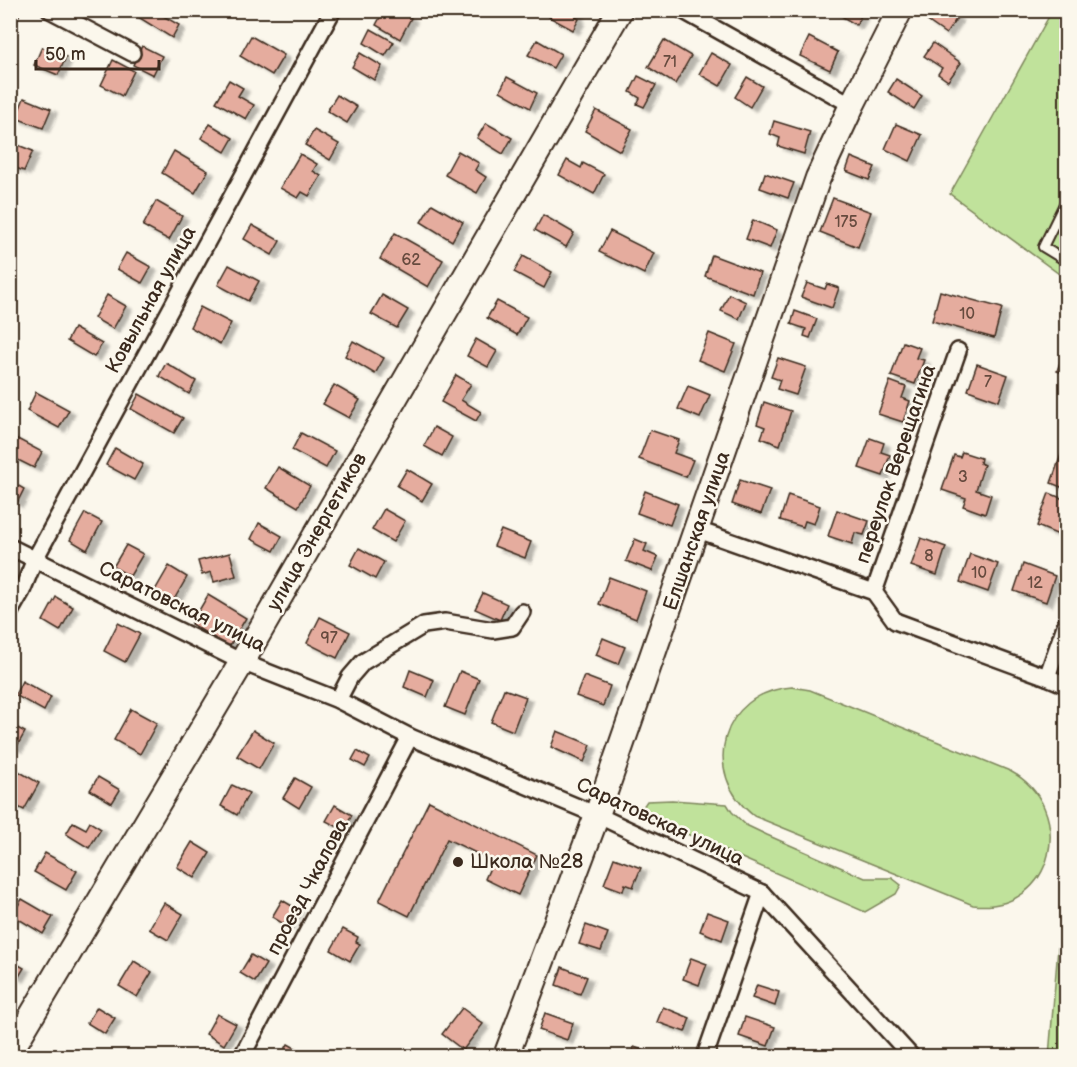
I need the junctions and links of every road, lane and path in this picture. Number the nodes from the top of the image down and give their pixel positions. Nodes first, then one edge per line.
1 (50, 10) edge
2 (333, 10) edge
3 (620, 10) edge
4 (682, 10) edge
5 (900, 10) edge
6 (132, 53) dead end
7 (852, 105) junction
8 (1066, 201) edge
9 (1066, 261) edge
10 (958, 351) dead end
11 (698, 530) junction
12 (10, 547) edge
13 (34, 559) junction
14 (874, 592) junction
15 (10, 612) edge
16 (522, 612) dead end
17 (1066, 623) edge
18 (242, 662) junction
19 (1047, 677) junction
20 (1066, 685) edge
21 (338, 700) junction
22 (411, 737) junction
23 (597, 815) junction
24 (762, 893) junction
25 (10, 1052) edge
26 (242, 1056) edge
27 (506, 1056) edge
28 (705, 1056) edge
29 (911, 1056) edge

1 - 6 street
2 - 13 street, Ковыльная улица
3 - 18 main road, улица Энергетиков
4 - 7 street
5 - 7 main road, Елшанская улица
7 - 11 main road, Елшанская улица
8 - 9 lane
10 - 14 street, переулок Верещагина
11 - 14 street
11 - 23 main road, Елшанская улица
12 - 13 street, Саратовская улица
13 - 15 street, Ковыльная улица
13 - 18 street, Саратовская улица
14 - 19 street
16 - 21 street
17 - 19 street
18 - 21 street, Саратовская улица
18 - 25 main road, улица Энергетиков
19 - 20 street
21 - 22 street, Саратовская улица
22 - 23 street, Саратовская улица
22 - 26 street, проезд Чкалова
23 - 24 street, Саратовская улица
23 - 27 main road, Елшанская улица
24 - 28 street
24 - 29 street, Саратовская улица

